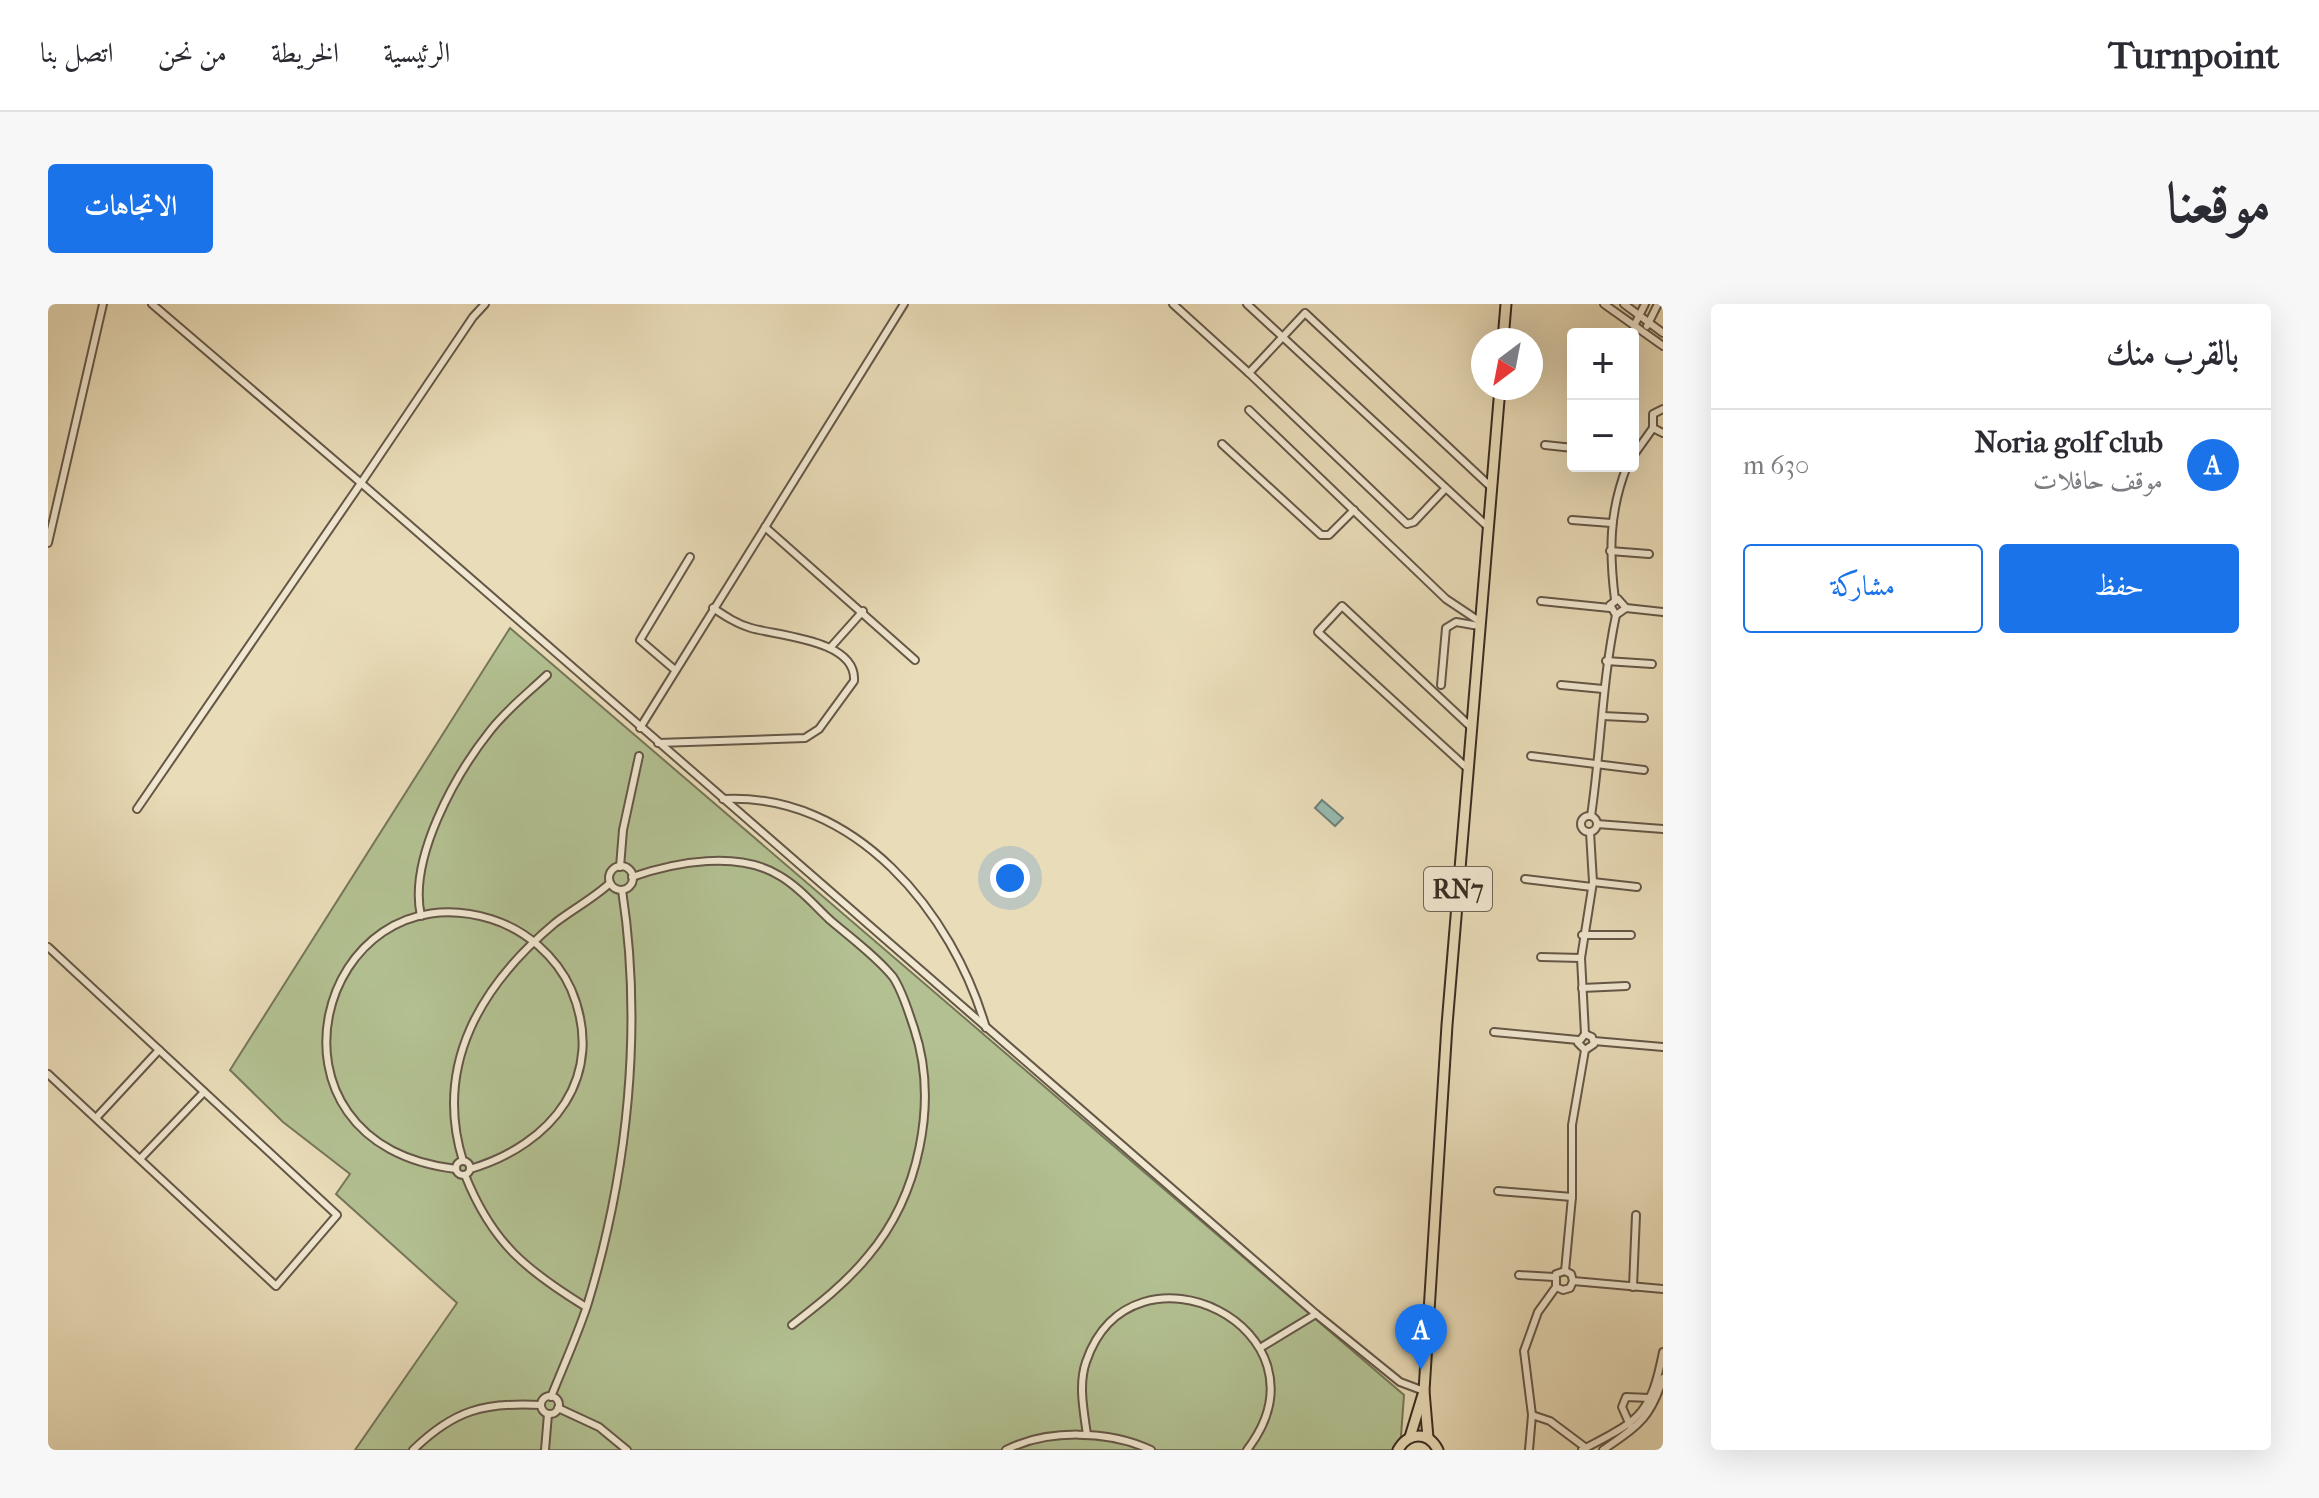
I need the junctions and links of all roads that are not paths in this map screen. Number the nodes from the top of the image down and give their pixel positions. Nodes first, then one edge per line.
1 (103, 304) edge
2 (152, 304) edge
3 (485, 304) edge
4 (904, 304) edge
5 (1173, 304) edge
6 (1247, 304) edge
7 (1506, 304) edge
8 (1604, 304) edge
9 (1624, 304) edge
10 (1645, 304) edge
11 (1658, 304) edge
12 (1639, 316) junction
13 (1649, 323) junction
14 (1634, 326) junction
15 (1504, 328) edge
16 (1644, 333) junction
17 (1663, 333) edge
18 (1280, 337) junction
19 (1663, 346) edge
20 (1249, 373) junction
21 (1499, 400) edge
22 (1663, 409) edge
23 (1249, 410) dead end
24 (1653, 428) junction
25 (1663, 433) edge
26 (1222, 444) dead end
27 (1545, 445) dead end
28 (1639, 446) edge
29 (1567, 447) edge
30 (1625, 472) edge
31 (361, 483) junction
32 (1491, 487) junction
33 (1445, 489) junction
34 (1354, 510) junction
35 (1572, 520) dead end
36 (1611, 523) junction
37 (1487, 526) junction
38 (765, 527) junction
39 (48, 543) edge
40 (1610, 551) junction
41 (1649, 554) dead end
42 (690, 557) dead end
43 (1615, 600) junction
44 (1541, 601) dead end
45 (713, 608) junction
46 (1610, 608) junction
47 (1626, 608) junction
48 (863, 611) junction
49 (1663, 612) edge
50 (1616, 615) junction
51 (1479, 623) junction
52 (830, 648) junction
53 (915, 660) dead end
54 (1606, 661) junction
55 (1652, 664) dead end
56 (675, 670) junction
57 (547, 675) dead end
58 (1441, 685) dead end
59 (1561, 685) dead end
60 (1603, 689) junction
61 (1603, 716) junction
62 (1644, 718) dead end
63 (1471, 727) junction
64 (640, 728) junction
65 (658, 743) junction
66 (639, 756) dead end
67 (1531, 756) dead end
68 (1599, 765) junction
69 (1467, 768) junction
70 (1644, 770) dead end
71 (723, 799) junction
72 (137, 809) dead end
73 (1591, 816) junction
74 (1597, 824) junction
75 (1663, 829) edge
76 (1590, 832) junction
77 (620, 867) junction
78 (632, 877) junction
79 (1525, 879) dead end
80 (610, 883) junction
81 (1593, 884) junction
82 (1637, 887) dead end
83 (622, 890) junction
84 (421, 916) junction
85 (1582, 935) junction
86 (1631, 935) dead end
87 (534, 941) junction
88 (48, 947) edge
89 (1541, 957) dead end
90 (1581, 958) junction
91 (1626, 986) dead end
92 (1582, 988) junction
93 (986, 1028) junction
94 (1494, 1032) dead end
95 (1585, 1034) junction
96 (1578, 1040) junction
97 (1594, 1041) junction
98 (1663, 1047) edge
99 (159, 1050) junction
100 (1585, 1050) junction
101 (48, 1074) edge
102 (204, 1092) junction
103 (96, 1118) junction
104 (140, 1159) junction
105 (463, 1161) junction
106 (456, 1169) junction
107 (470, 1169) junction
108 (465, 1175) junction
109 (1498, 1191) dead end
110 (1572, 1197) junction
111 (1636, 1215) dead end
112 (1565, 1271) junction
113 (1519, 1275) dead end
114 (1554, 1277) junction
115 (1573, 1281) junction
116 (1556, 1287) junction
117 (1633, 1287) junction
118 (1663, 1289) edge
119 (586, 1307) junction
120 (1316, 1314) junction
121 (792, 1325) dead end
122 (1260, 1348) junction
123 (1663, 1352) edge
124 (1663, 1378) edge
125 (1424, 1391) junction
126 (551, 1397) junction
127 (1650, 1398) junction
128 (541, 1405) junction
129 (558, 1408) junction
130 (548, 1414) junction
131 (1532, 1415) junction
132 (1630, 1425) junction
133 (1087, 1435) junction
134 (1410, 1437) junction
135 (1428, 1438) junction
136 (1584, 1449) edge
137 (413, 1450) edge
138 (545, 1450) edge
139 (627, 1450) edge
140 (1006, 1450) edge
141 (1151, 1450) edge
142 (1247, 1450) edge
143 (1398, 1450) edge
144 (1438, 1450) edge
145 (1529, 1450) edge
146 (1603, 1450) edge

1 - 39 street
2 - 31 street
3 - 31 street
4 - 38 street
5 - 20 street
6 - 18 street
7 - 15 main road
8 - 14 street
9 - 12 street
10 - 12 street
11 - 13 street
12 - 13 street
12 - 14 street
13 - 16 street
13 - 17 street
14 - 16 street
16 - 19 street
18 - 20 street
18 - 32 street
18 - 33 street
20 - 33 street
21 - 32 main road, RN7
22 - 24 street
23 - 34 street
24 - 25 street
24 - 28 street
26 - 34 street
27 - 29 street
30 - 36 street
31 - 64 street
31 - 72 street
32 - 37 main road, RN7
33 - 37 street
34 - 51 street
35 - 36 street
36 - 40 street
37 - 51 main road, RN7
38 - 45 street
38 - 48 street
40 - 41 street
40 - 43 street
42 - 56 street
43 - 46 street
43 - 47 street
44 - 46 street
45 - 52 street
45 - 56 street
46 - 50 street
47 - 49 street
47 - 50 street
48 - 52 street
48 - 53 street
50 - 54 street
51 - 58 street
51 - 63 main road, RN7
52 - 65 street
54 - 55 street
54 - 60 street
56 - 64 street
57 - 84 street
59 - 60 street
60 - 61 street
61 - 62 street
61 - 68 street
63 - 69 main road, RN7
63 - 69 street
64 - 65 street
65 - 71 street
66 - 77 street
67 - 68 street
68 - 70 street
68 - 73 street
69 - 125 main road, RN7
71 - 93 street
71 - 93 street
73 - 74 street
73 - 76 street
74 - 75 street
74 - 76 street
76 - 81 street
77 - 78 street
77 - 80 street
78 - 83 street
78 - 121 street
79 - 81 street
80 - 83 street
80 - 87 street
81 - 82 street
81 - 85 street
83 - 119 street
84 - 87 street
84 - 106 street
85 - 86 street
85 - 90 street
87 - 105 street
87 - 107 street
88 - 99 street
89 - 90 street
90 - 92 street
91 - 92 street
92 - 95 street
93 - 120 street
94 - 96 street
95 - 96 street
95 - 97 street
96 - 100 street
97 - 98 street
97 - 100 street
99 - 102 street
99 - 103 street
100 - 110 street
101 - 103 street
102 - 104 street
102 - 104 street
103 - 104 street
105 - 106 street
105 - 107 street
106 - 108 street
107 - 108 street
108 - 119 street
109 - 110 street
110 - 112 street
111 - 117 street
112 - 114 street
112 - 115 street
113 - 114 street
114 - 116 street
115 - 116 street
115 - 117 street
116 - 131 street
117 - 118 street
119 - 126 street
120 - 122 street
120 - 125 street
122 - 133 street
122 - 142 street
123 - 127 street
124 - 146 street
125 - 134 main road, RN7
125 - 135 main road, RN7
126 - 128 street
126 - 129 street
127 - 132 street
127 - 132 street
128 - 130 street
128 - 137 street
129 - 130 street
129 - 139 street
130 - 138 street
131 - 136 street
131 - 145 street
132 - 136 street
133 - 140 street
133 - 141 street
134 - 135 main road
134 - 143 main road, RN7
135 - 144 main road

